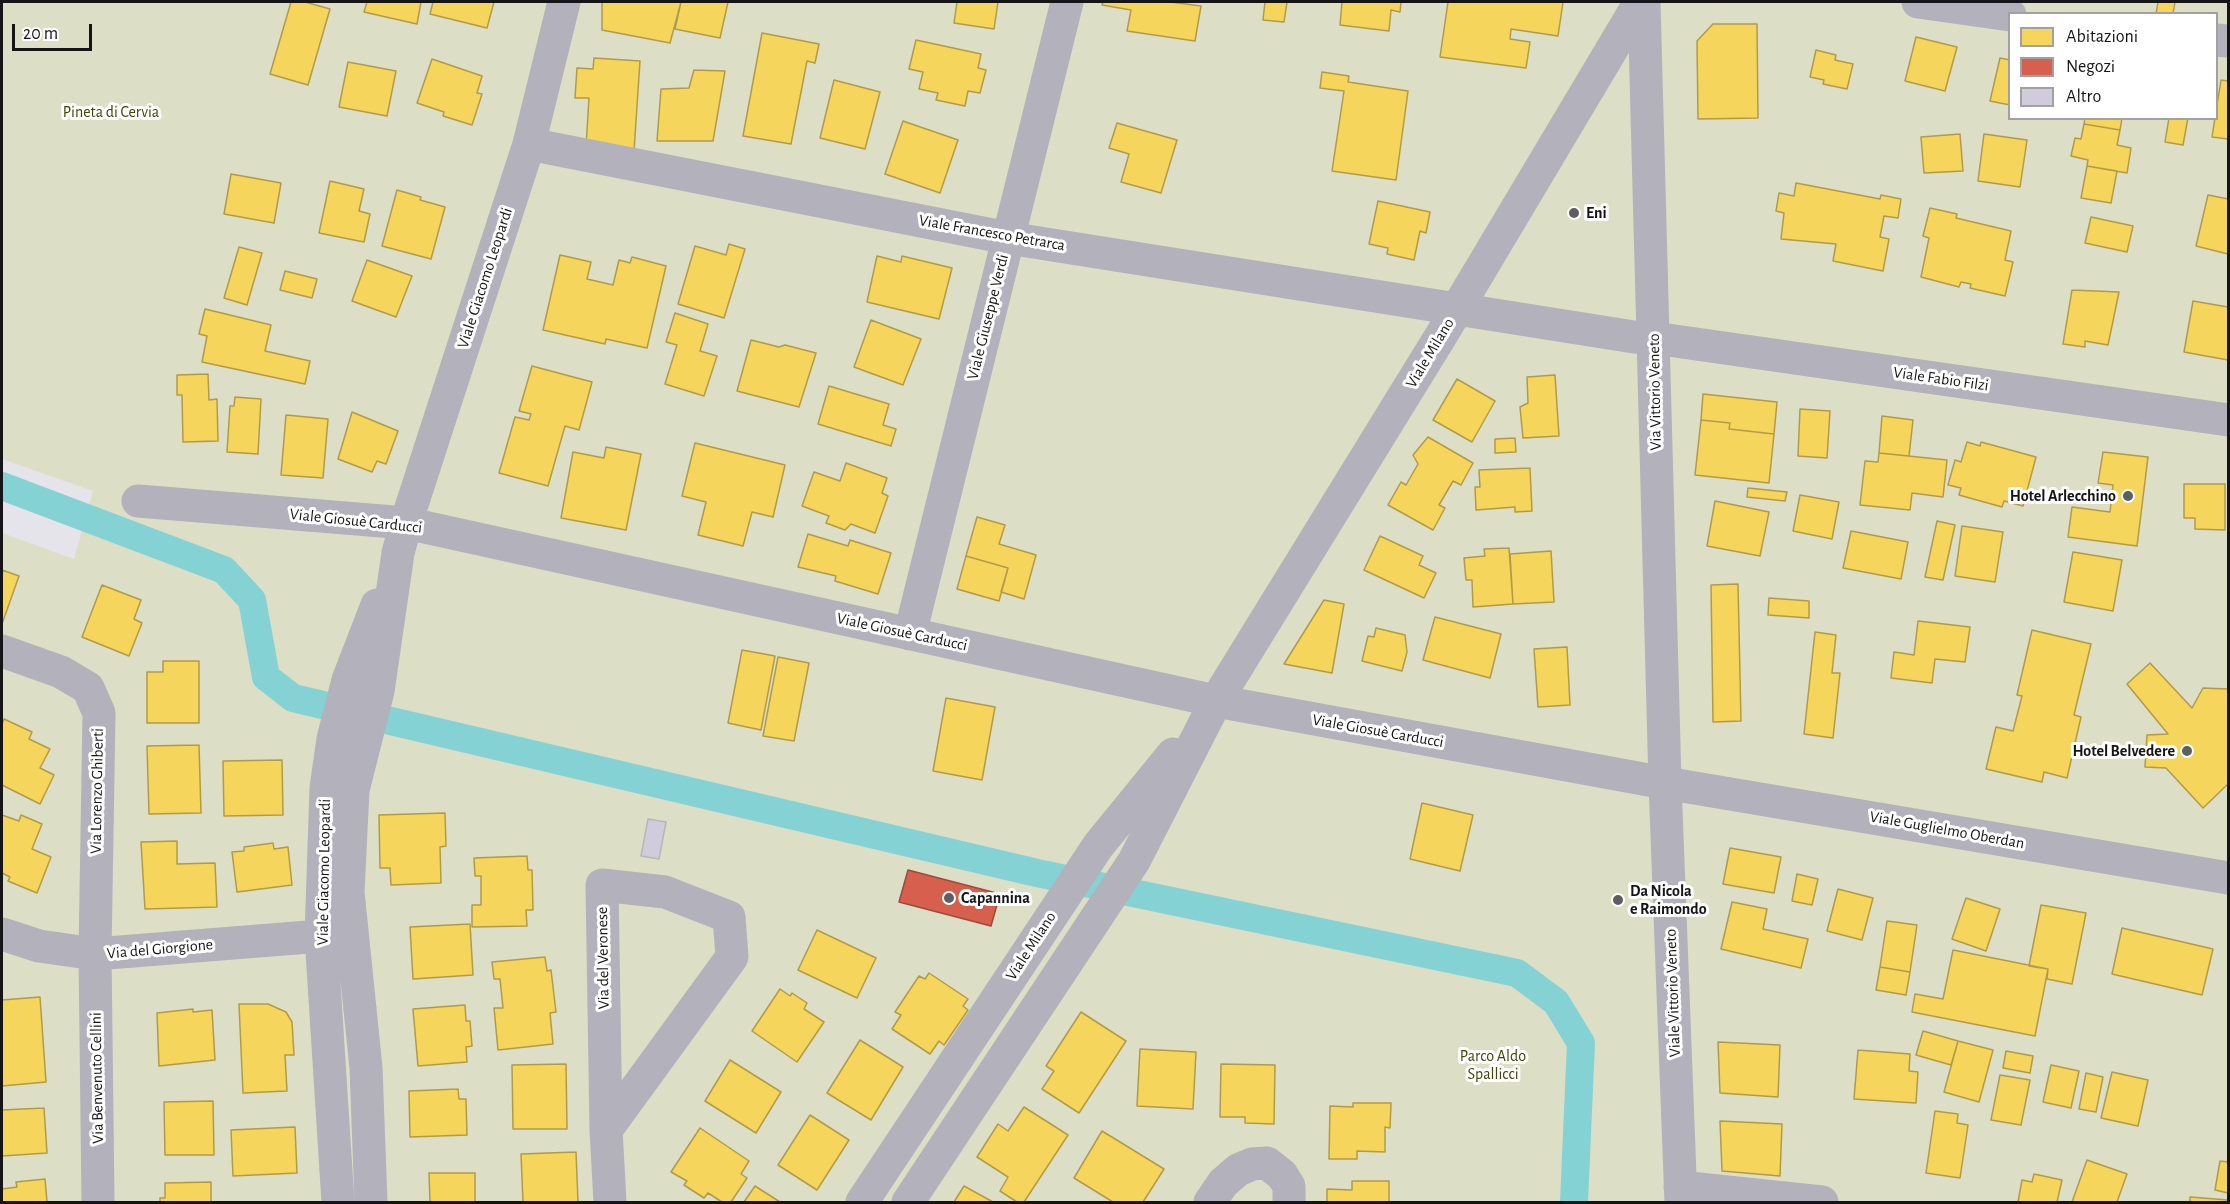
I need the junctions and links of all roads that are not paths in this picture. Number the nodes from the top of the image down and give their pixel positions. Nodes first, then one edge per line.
1 (564, 2) edge
2 (1067, 2) edge
3 (1642, 2) edge
4 (1918, 2) edge
5 (2008, 15) edge
6 (1604, 62) junction
7 (1646, 69) junction
8 (529, 144) junction
9 (1008, 238) junction
10 (1457, 309) junction
11 (1654, 338) junction
12 (2229, 420) edge
13 (138, 501) dead end
14 (402, 538) junction
15 (910, 634) junction
16 (2, 651) edge
17 (1216, 701) junction
18 (1665, 783) junction
19 (2229, 878) edge
20 (348, 892) junction
21 (2, 934) edge
22 (321, 936) junction
23 (95, 954) junction
24 (366, 1068) junction
25 (606, 1130) junction
26 (1680, 1195) edge
27 (98, 1203) edge
28 (338, 1203) edge
29 (371, 1203) edge
30 (610, 1203) edge
31 (861, 1203) edge
32 (908, 1203) edge
33 (1210, 1203) edge
34 (1289, 1203) edge
35 (1822, 1203) edge

1 - 8 street, Viale Giacomo Leopardi
2 - 9 street, Viale Giuseppe Verdi
3 - 6 street, Viale Milano
3 - 7 street, Via Vittorio Veneto
4 - 5 street
6 - 7 street
6 - 10 street, Viale Milano
7 - 11 street, Via Vittorio Veneto
8 - 9 street, Viale Francesco Petrarca
8 - 14 street, Viale Giacomo Leopardi
9 - 10 street, Viale Francesco Petrarca
9 - 15 street, Viale Giuseppe Verdi
10 - 11 street, Viale Francesco Petrarca
10 - 17 street, Viale Milano
11 - 12 street, Viale Fabio Filzi
11 - 18 street, Via Vittorio Veneto
13 - 14 street, Viale Giosuè Carducci
14 - 15 street, Viale Giosuè Carducci
14 - 20 street, Viale Giacomo Leopardi
14 - 22 street, Viale Giacomo Leopardi
15 - 17 street, Viale Giosuè Carducci
16 - 23 street, Via Lorenzo Ghiberti
17 - 18 street, Viale Giosuè Carducci
17 - 31 street, Viale Milano
17 - 32 street, Viale Milano
18 - 19 street, Viale Guglielmo Oberdan
18 - 26 street, Viale Vittorio Veneto
20 - 22 street
20 - 24 street, Viale Giacomo Leopardi
21 - 23 street, Via del Giorgione
22 - 23 street, Via del Giorgione
22 - 24 street
22 - 28 street, Viale Giacomo Leopardi
23 - 27 street, Via Benvenuto Cellini
24 - 29 street, Viale Giacomo Leopardi
25 - 25 street, Via del Veronese
25 - 30 street, Via del Veronese
26 - 35 street
33 - 34 street

